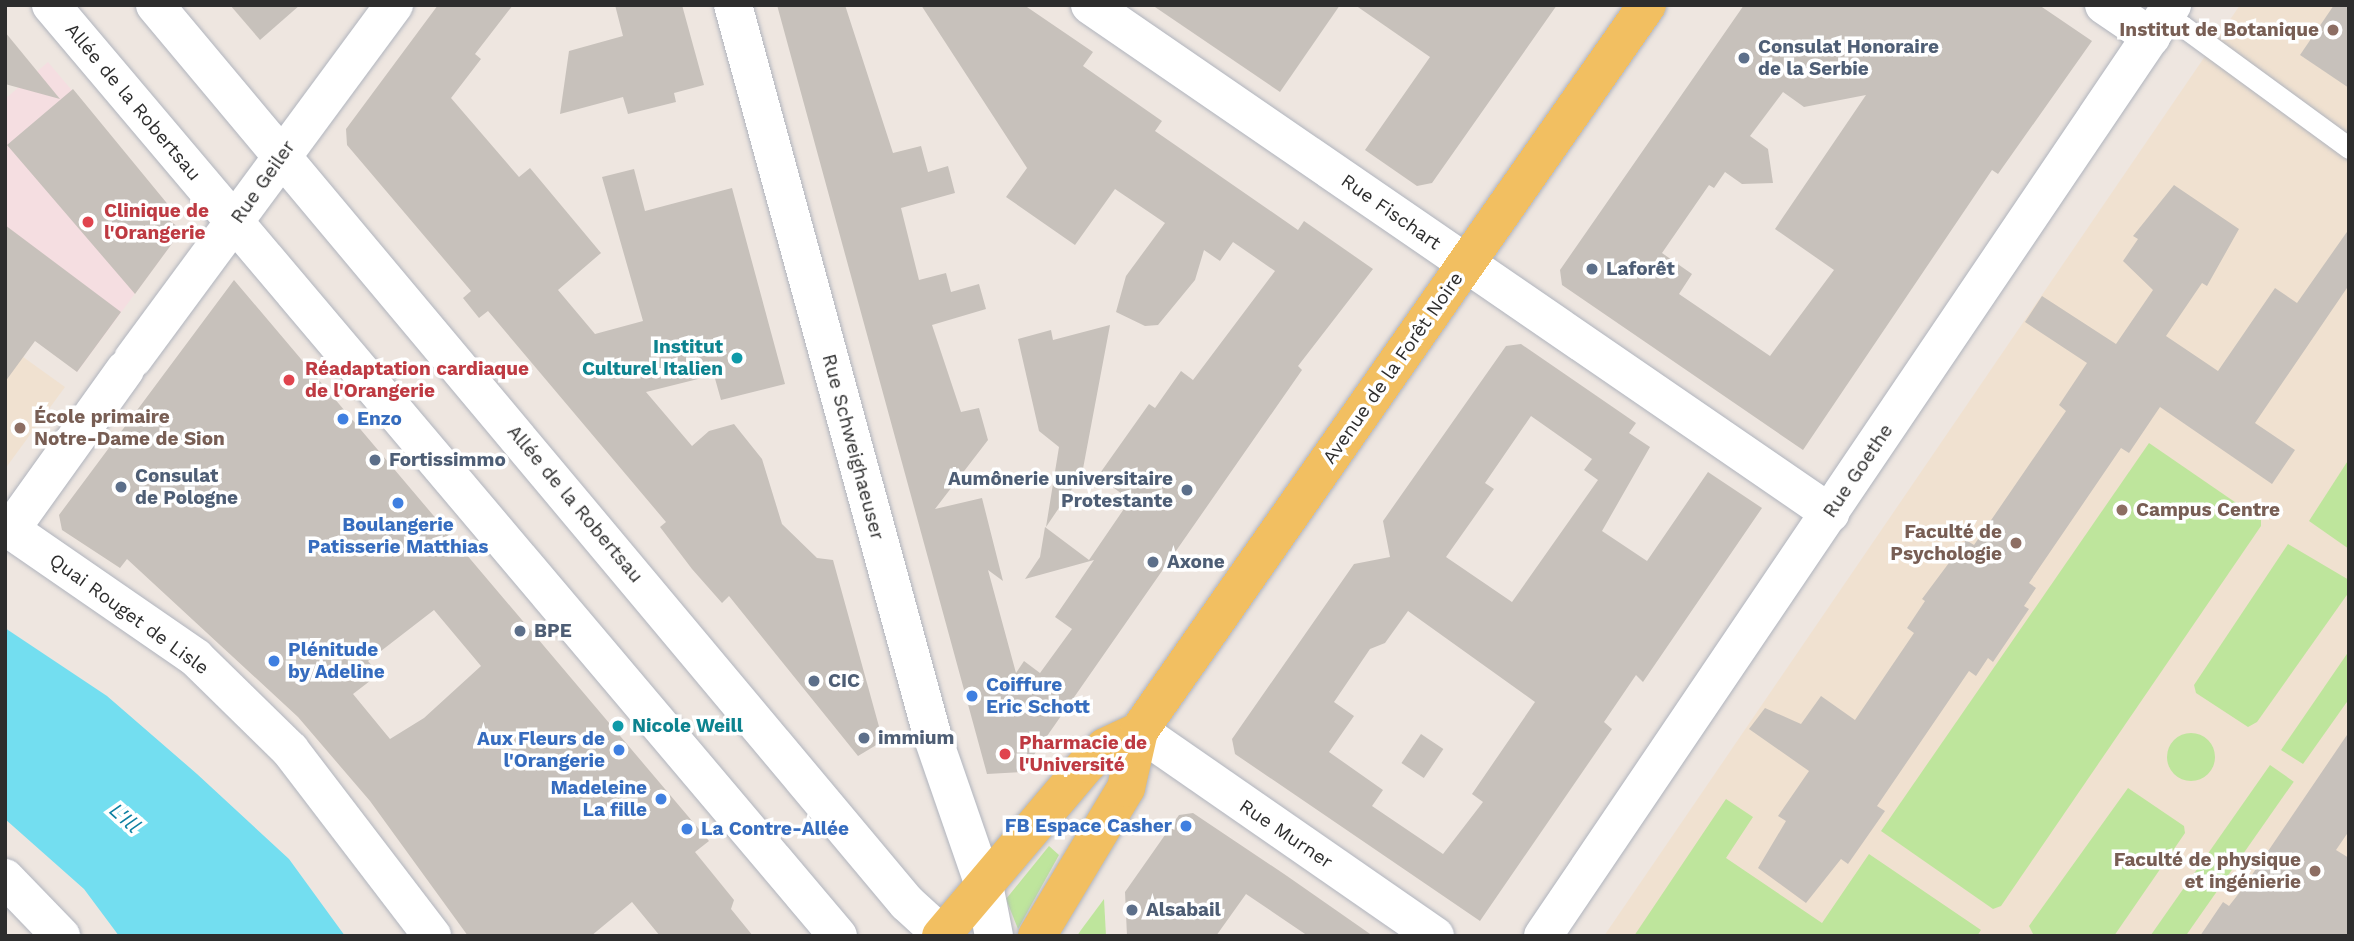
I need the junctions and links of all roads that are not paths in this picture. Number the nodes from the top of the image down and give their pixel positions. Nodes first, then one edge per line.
1 (51, 5) edge
2 (155, 5) edge
3 (394, 5) edge
4 (733, 5) edge
5 (1090, 5) edge
6 (1647, 5) edge
7 (2104, 5) edge
8 (2163, 19) edge
9 (2349, 148) edge
10 (282, 154) junction
11 (235, 222) junction
12 (1466, 263) junction
13 (1830, 513) junction
14 (8, 527) edge
15 (1139, 731) junction
16 (5, 878) edge
17 (984, 885) junction
18 (942, 935) edge
19 (61, 936) edge
20 (432, 936) edge
21 (838, 936) edge
22 (994, 936) edge
23 (1037, 936) edge
24 (1435, 936) edge
25 (1543, 936) edge

1 - 11 street, Allée de la Robertsau
2 - 10 street, Allée de la Robertsau
3 - 10 street, Rue Geiler
4 - 17 street, Rue Schweighaeuser
5 - 12 street, Rue Fischart
6 - 12 main road, Avenue de la Forêt Noire
7 - 8 street
8 - 9 lane
8 - 13 street, Rue Goethe
10 - 11 street, Rue Geiler
10 - 18 street, Allée de la Robertsau
11 - 14 street, Rue Geiler
11 - 21 street, Allée de la Robertsau
12 - 13 street, Rue Fischart
12 - 15 main road, Avenue de la Forêt Noire
13 - 25 street, Rue Goethe
14 - 20 street, Quai Rouget de Lisle
15 - 17 main road, Avenue de la Forêt Noire
15 - 23 main road, Avenue de la Forêt Noire
15 - 24 street, Rue Murner
16 - 19 street
17 - 18 main road, Avenue de la Forêt Noire
17 - 22 street, Rue Schweighaeuser

